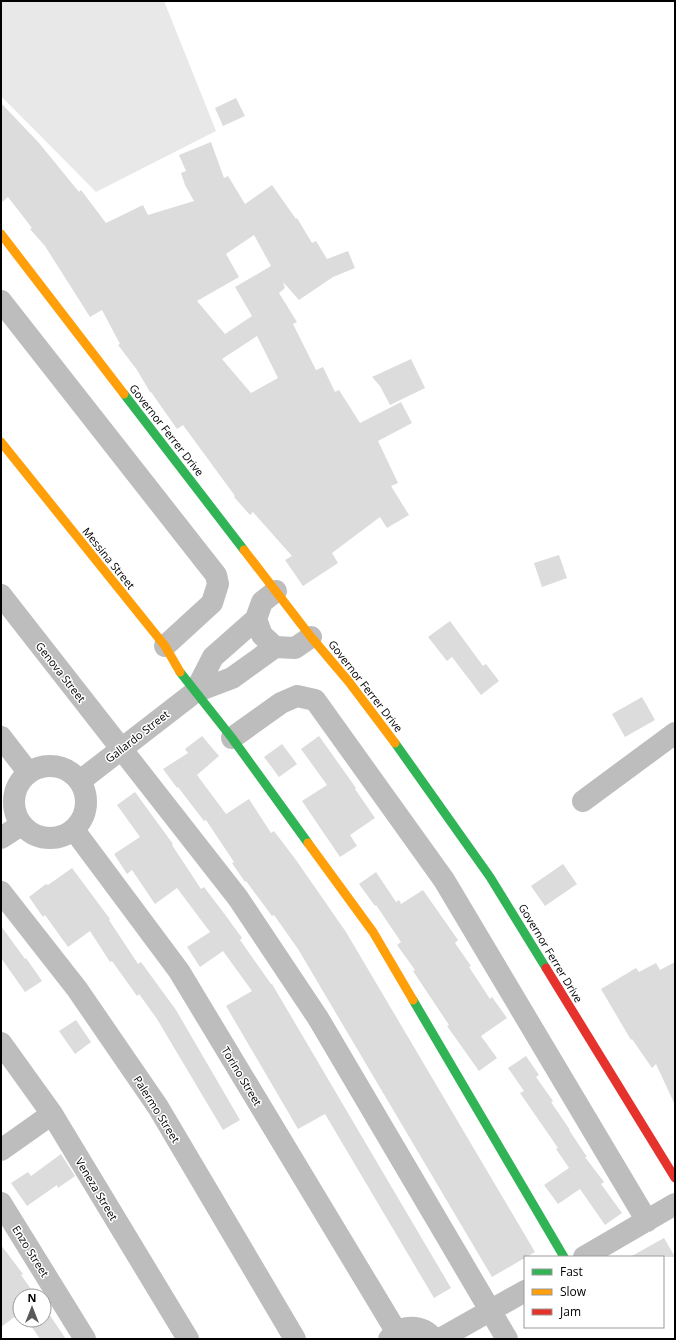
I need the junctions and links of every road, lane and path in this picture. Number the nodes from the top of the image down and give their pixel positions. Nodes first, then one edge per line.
1 (1, 234) edge
2 (1, 301) edge
3 (1, 442) edge
4 (276, 590) junction
5 (1, 595) edge
6 (256, 619) junction
7 (311, 637) junction
8 (165, 646) junction
9 (275, 647) junction
10 (194, 692) junction
11 (675, 733) edge
12 (1, 737) edge
13 (232, 738) junction
14 (121, 748) junction
15 (28, 772) junction
16 (80, 781) junction
17 (582, 800) dead end
18 (21, 825) junction
19 (74, 830) junction
20 (1, 838) edge
21 (1, 892) edge
22 (1, 1044) edge
23 (52, 1114) junction
24 (1, 1150) edge
25 (675, 1178) edge
26 (1, 1203) edge
27 (675, 1204) edge
28 (646, 1221) junction
29 (563, 1256) edge
30 (586, 1256) edge
31 (524, 1292) edge
32 (490, 1311) junction
33 (393, 1335) edge
34 (85, 1339) edge
35 (188, 1339) edge
36 (295, 1339) edge
37 (434, 1339) edge
38 (440, 1339) edge
39 (507, 1339) edge

1 - 4 main road, Governor Ferrer Drive
2 - 8 street
3 - 8 main road, Messina Street
4 - 6 street
4 - 7 main road, Governor Ferrer Drive
5 - 14 street, Genova Street
6 - 9 street
6 - 10 street
7 - 9 street
7 - 25 main road, Governor Ferrer Drive
8 - 10 main road, Messina Street
9 - 10 street
10 - 13 main road, Messina Street
10 - 14 street, Gallardo Street
11 - 17 street
12 - 15 street
13 - 28 street
13 - 29 main road, Messina Street
14 - 16 street, Gallardo Street
14 - 32 street, Genova Street
15 - 16 street
15 - 18 street
16 - 19 street
18 - 19 street
18 - 20 street
19 - 33 street, Torino Street
21 - 36 street, Palermo Street
22 - 23 street, Veneza Street
23 - 24 street
23 - 35 street, Veneza Street
26 - 34 street, Enzo Street
27 - 28 street
28 - 30 street
31 - 32 street
32 - 38 street
32 - 39 street, Genova Street
33 - 37 street

